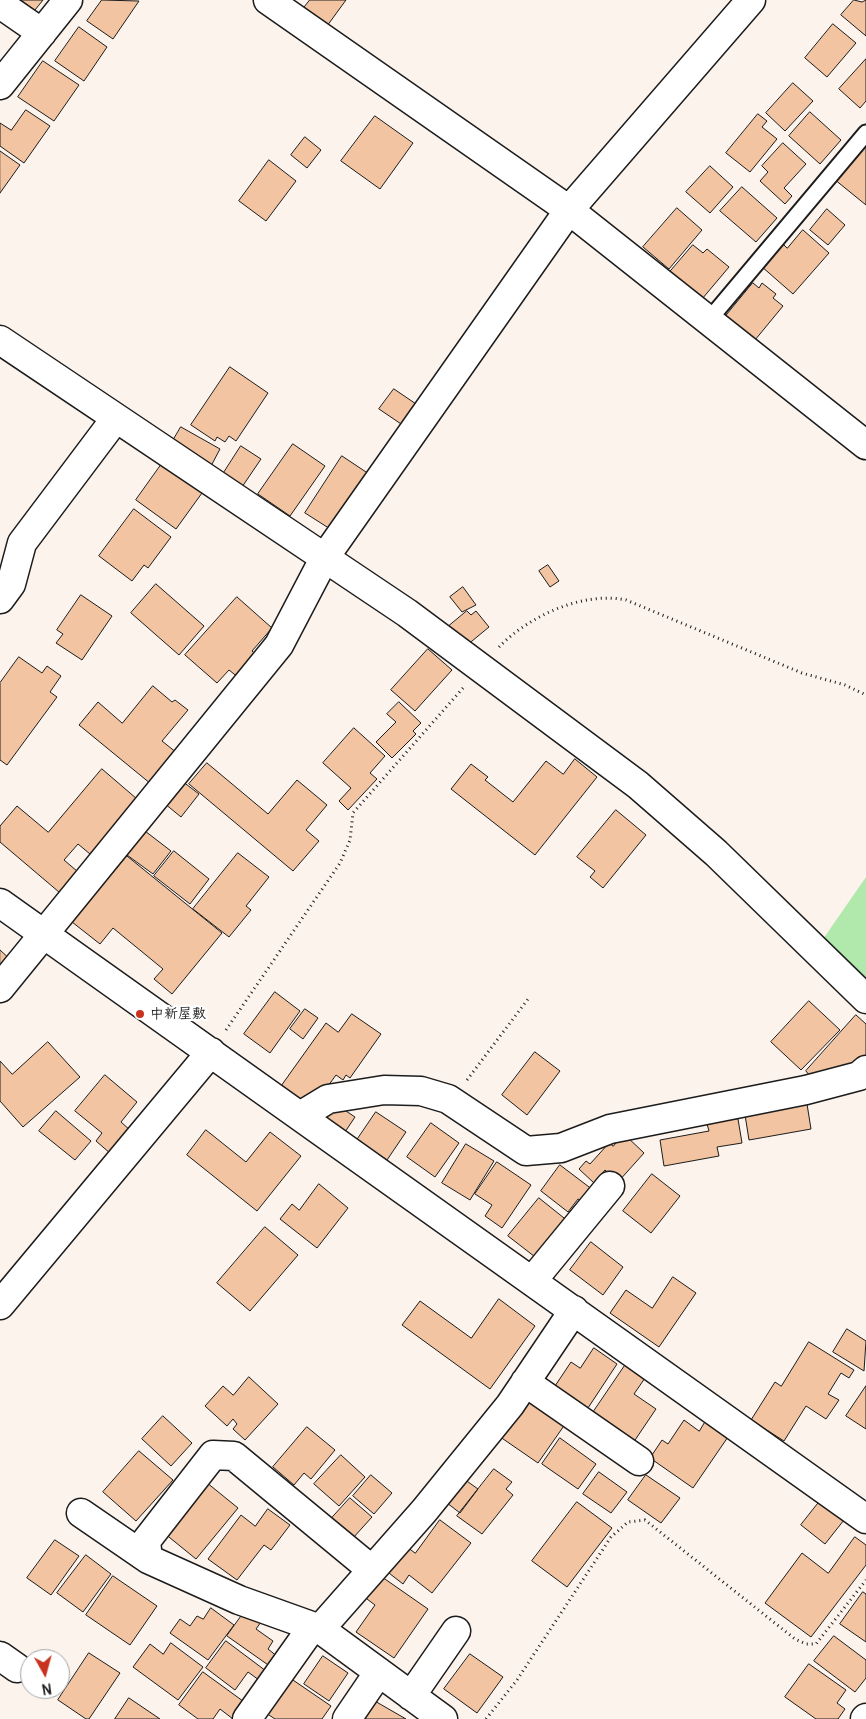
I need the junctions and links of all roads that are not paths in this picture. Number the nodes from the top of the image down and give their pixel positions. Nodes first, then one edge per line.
1 (68, 0) edge
2 (268, 0) edge
3 (752, 0) edge
4 (0, 4) edge
5 (42, 33) junction
6 (0, 85) edge
7 (866, 134) edge
8 (569, 210) junction
9 (708, 321) junction
10 (0, 340) edge
11 (116, 418) junction
12 (866, 446) edge
13 (325, 557) junction
14 (0, 599) edge
15 (0, 903) edge
16 (44, 933) junction
17 (0, 988) edge
18 (866, 999) edge
19 (211, 1052) junction
20 (866, 1070) edge
21 (300, 1116) junction
22 (610, 1186) dead end
23 (532, 1281) junction
24 (0, 1305) edge
25 (574, 1310) junction
26 (525, 1382) junction
27 (638, 1461) dead end
28 (81, 1513) dead end
29 (866, 1519) edge
30 (148, 1559) junction
31 (372, 1570) junction
32 (316, 1628) junction
33 (456, 1631) dead end
34 (379, 1672) junction
35 (412, 1696) junction
36 (247, 1719) edge
37 (347, 1719) edge
38 (443, 1719) edge

1 - 5 street
2 - 8 street
3 - 8 street
4 - 5 street
5 - 6 street
7 - 9 lane
8 - 9 street
8 - 13 street
9 - 12 street
10 - 11 street
11 - 13 street
11 - 14 street
13 - 16 street
13 - 18 street
15 - 16 street
16 - 17 street
16 - 19 street
19 - 21 street
19 - 24 street
20 - 21 street
21 - 23 street
22 - 23 street
23 - 25 street
25 - 26 street
25 - 29 street
26 - 27 street
26 - 31 street
28 - 30 street
30 - 31 street
30 - 32 street
31 - 32 street
32 - 34 street
32 - 36 street
33 - 35 street
34 - 35 street
34 - 37 street
35 - 38 street

